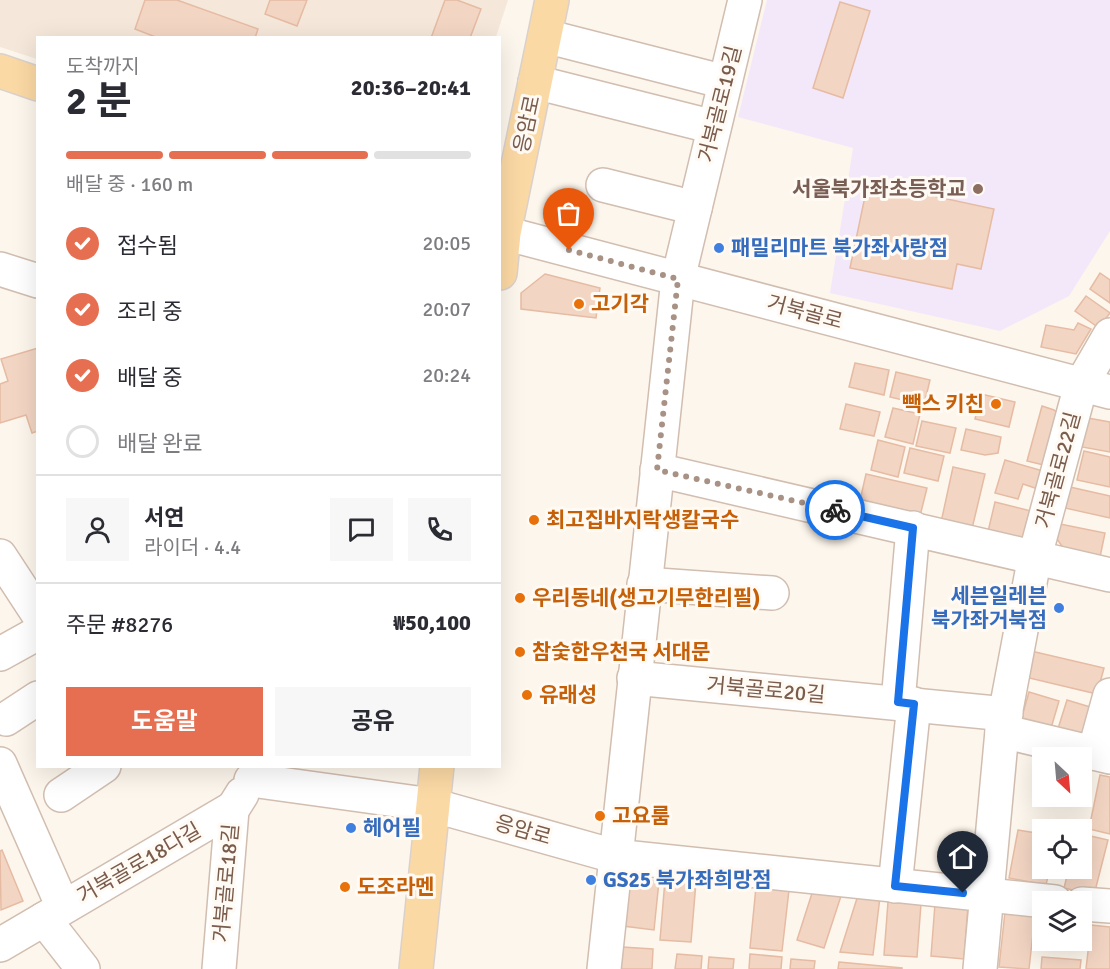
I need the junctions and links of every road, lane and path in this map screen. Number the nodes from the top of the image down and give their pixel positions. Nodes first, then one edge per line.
1 (552, 0) edge
2 (737, 2) edge
3 (544, 36) junction
4 (0, 71) edge
5 (536, 82) junction
6 (725, 82) junction
7 (36, 83) edge
8 (714, 127) junction
9 (603, 185) dead end
10 (695, 208) junction
11 (502, 233) edge
12 (501, 253) edge
13 (0, 269) edge
14 (678, 279) junction
15 (36, 280) edge
16 (1110, 335) edge
17 (1096, 388) edge
18 (657, 470) junction
19 (913, 528) junction
20 (0, 556) edge
21 (1035, 556) junction
22 (1109, 570) edge
23 (644, 584) junction
24 (772, 593) dead end
25 (36, 611) edge
26 (36, 634) edge
27 (0, 654) edge
28 (634, 678) junction
29 (1110, 695) edge
30 (36, 699) edge
31 (906, 703) junction
32 (6, 719) dead end
33 (1004, 723) junction
34 (1102, 755) edge
35 (0, 764) edge
36 (101, 768) edge
37 (437, 768) edge
38 (250, 773) edge
39 (61, 795) dead end
40 (432, 805) junction
41 (233, 808) junction
42 (614, 856) junction
43 (895, 886) junction
44 (986, 896) junction
45 (1032, 900) edge
46 (1092, 905) edge
47 (1110, 906) edge
48 (53, 913) junction
49 (0, 945) edge
50 (82, 969) edge
51 (219, 969) edge
52 (416, 969) edge
53 (604, 969) edge
54 (980, 969) edge

1 - 3 main road, 응암로
2 - 6 street, 거북골로19길
3 - 5 main road, 응암로
3 - 6 street
4 - 7 main road
5 - 8 street, 응암로
5 - 11 main road, 응암로
6 - 8 street, 거북골로19길
8 - 10 street, 거북골로19길
9 - 10 street
10 - 14 street, 거북골로19길
11 - 12 main road, 응암로
11 - 14 street, 거북골로
13 - 15 street
14 - 17 street, 거북골로
14 - 18 street
16 - 17 street, 거북골로22길
17 - 21 street, 거북골로22길
18 - 19 street
18 - 23 street
19 - 21 street
19 - 31 street
20 - 25 street
21 - 22 street, 거북골로22길
21 - 33 street, 거북골로22길
23 - 24 street
23 - 28 street
26 - 27 street
28 - 31 street, 거북골로20길
28 - 42 street
29 - 34 street
30 - 32 street
31 - 33 street, 거북골로20길
31 - 43 street
33 - 34 street
33 - 44 street, 거북골로22길
35 - 48 street
36 - 39 street
37 - 40 main road
38 - 40 street, 응암로
38 - 41 street, 거북골로18길
40 - 42 street, 응암로
40 - 52 main road
41 - 48 street, 거북골로18다길
41 - 51 street, 거북골로18길
42 - 43 street
42 - 53 street
43 - 44 street
44 - 45 street
44 - 54 street, 거북골로22길
46 - 47 street
48 - 49 street, 거북골로18다길
48 - 50 street

